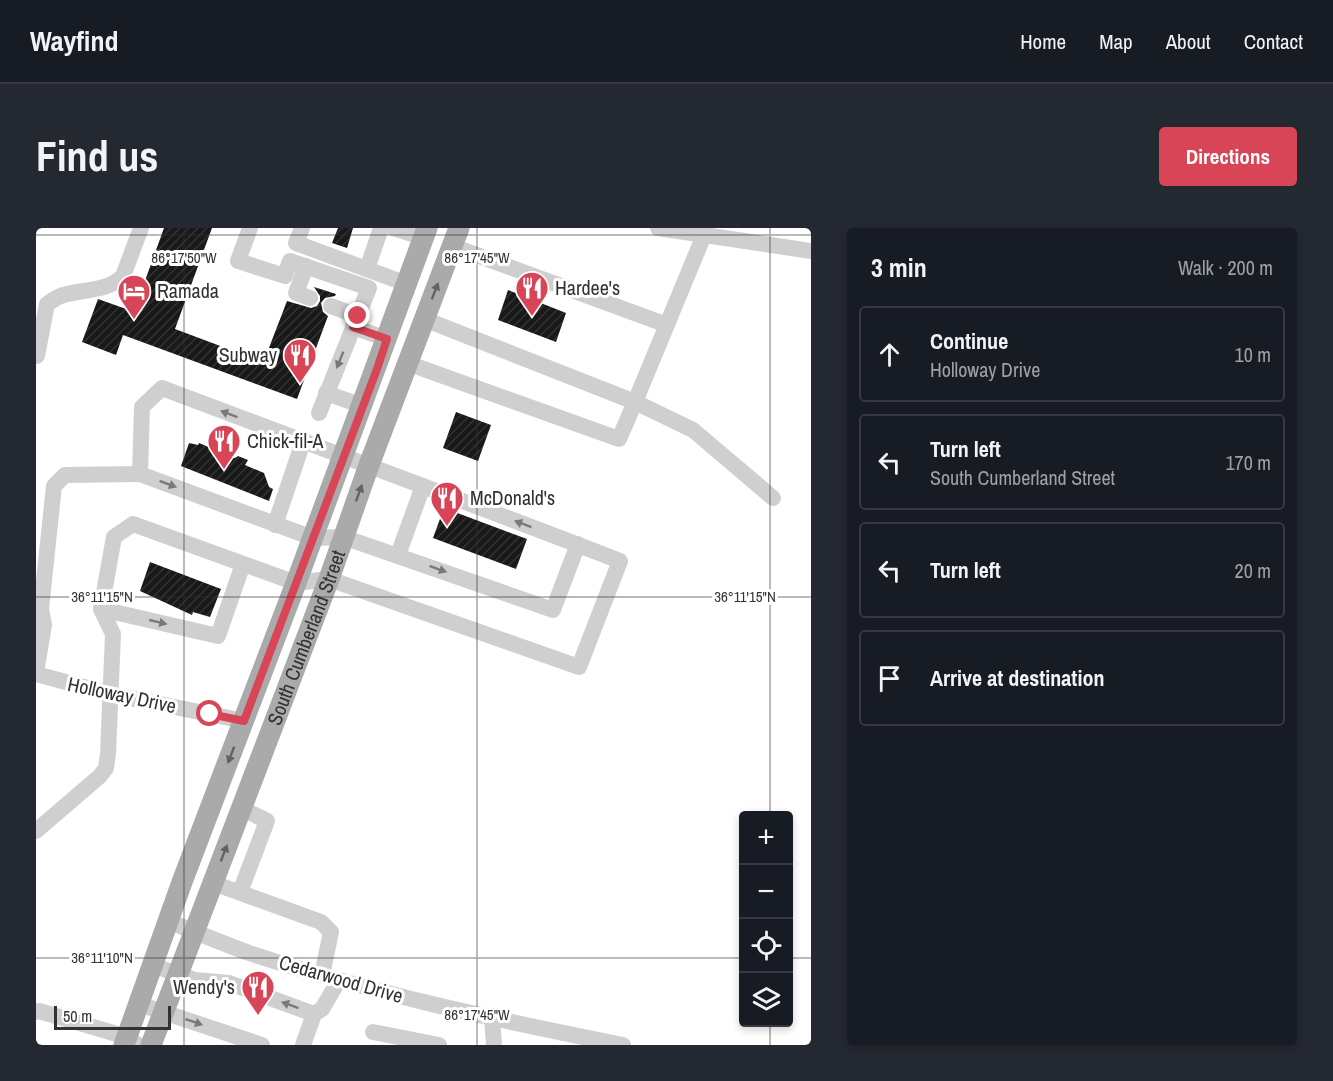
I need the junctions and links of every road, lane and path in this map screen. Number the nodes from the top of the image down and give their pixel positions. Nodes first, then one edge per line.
1 (141, 228) edge
2 (250, 228) edge
3 (381, 228) edge
4 (393, 228) edge
5 (658, 228) edge
6 (426, 233) edge
7 (741, 234) edge
8 (704, 235) junction
9 (299, 236) edge
10 (455, 237) edge
11 (811, 251) edge
12 (290, 261) junction
13 (306, 266) junction
14 (367, 269) junction
15 (407, 284) junction
16 (310, 298) dead end
17 (331, 306) dead end
18 (424, 320) junction
19 (355, 321) junction
20 (667, 326) junction
21 (387, 339) junction
22 (37, 356) edge
23 (408, 363) junction
24 (326, 393) junction
25 (635, 402) junction
26 (363, 406) junction
27 (319, 413) dead end
28 (303, 442) junction
29 (344, 456) junction
30 (369, 465) junction
31 (140, 474) junction
32 (423, 486) junction
33 (772, 498) dead end
34 (274, 525) junction
35 (343, 537) junction
36 (313, 538) junction
37 (578, 544) junction
38 (42, 555) edge
39 (398, 555) junction
40 (243, 564) junction
41 (329, 579) junction
42 (296, 583) junction
43 (101, 609) junction
44 (36, 674) edge
45 (110, 694) junction
46 (244, 721) junction
47 (241, 808) junction
48 (36, 831) edge
49 (213, 883) junction
50 (240, 892) junction
51 (168, 921) junction
52 (195, 932) junction
53 (152, 965) junction
54 (178, 974) junction
55 (322, 975) junction
56 (339, 980) junction
57 (139, 1004) junction
58 (36, 1012) edge
59 (164, 1012) junction
60 (314, 1014) junction
61 (492, 1018) junction
62 (373, 1032) dead end
63 (130, 1043) edge
64 (151, 1045) edge
65 (262, 1045) edge
66 (303, 1045) edge
67 (439, 1045) edge
68 (494, 1045) edge
69 (623, 1045) edge

1 - 22 street
2 - 12 street
3 - 14 street
4 - 6 street
5 - 8 street
6 - 15 main road, South Cumberland Street
7 - 8 street
7 - 11 street
8 - 20 street
9 - 12 street
9 - 14 street
18 -> 10 main road, South Cumberland Street
10 - 20 street
12 - 13 street
13 - 16 street
13 - 19 street
14 - 15 street
15 - 21 main road, South Cumberland Street
17 - 19 street
18 - 23 main road, South Cumberland Street
18 - 25 street
19 - 21 street
19 -> 24 street
20 - 25 street
21 - 26 main road, South Cumberland Street
23 - 25 street
23 - 30 main road, South Cumberland Street
24 - 26 street
24 - 27 street
25 - 33 street
26 - 29 main road, South Cumberland Street
28 - 29 street
28 -> 31 street
28 - 34 street
29 - 30 street
29 - 36 main road, South Cumberland Street
30 - 32 street
35 -> 30 main road, South Cumberland Street
31 -> 34 street
31 - 38 street
37 -> 32 street
32 - 39 street
34 - 36 street
35 - 36 street
35 - 39 street
35 - 41 main road, South Cumberland Street
36 - 42 main road, South Cumberland Street
39 -> 37 street
37 - 41 street
38 - 44 street
40 - 42 street
43 -> 40 street
40 - 43 street
41 - 42 street
41 - 47 main road, South Cumberland Street
42 - 46 main road, South Cumberland Street
43 - 45 street
44 - 45 street, Holloway Drive
45 - 46 street, Holloway Drive
45 - 48 street
46 -> 51 main road, South Cumberland Street
49 -> 47 main road, South Cumberland Street
47 - 50 street
49 - 50 street
49 - 52 main road, South Cumberland Street
50 - 55 street
51 - 52 street, Cedarwood Drive
51 - 53 main road, South Cumberland Street
52 - 54 main road, South Cumberland Street
52 - 55 street, Cedarwood Drive
53 - 54 street
53 - 57 main road, South Cumberland Street
54 - 59 main road, South Cumberland Street
60 -> 54 street
55 - 56 street, Cedarwood Drive
56 - 60 street
56 - 61 street, Cedarwood Drive
57 - 59 street
57 - 63 main road, South Cumberland Street
58 - 63 street
59 - 64 main road, South Cumberland Street
59 -> 65 street
60 - 66 street
61 - 68 street
61 - 69 street, Cedarwood Drive
62 - 67 street

